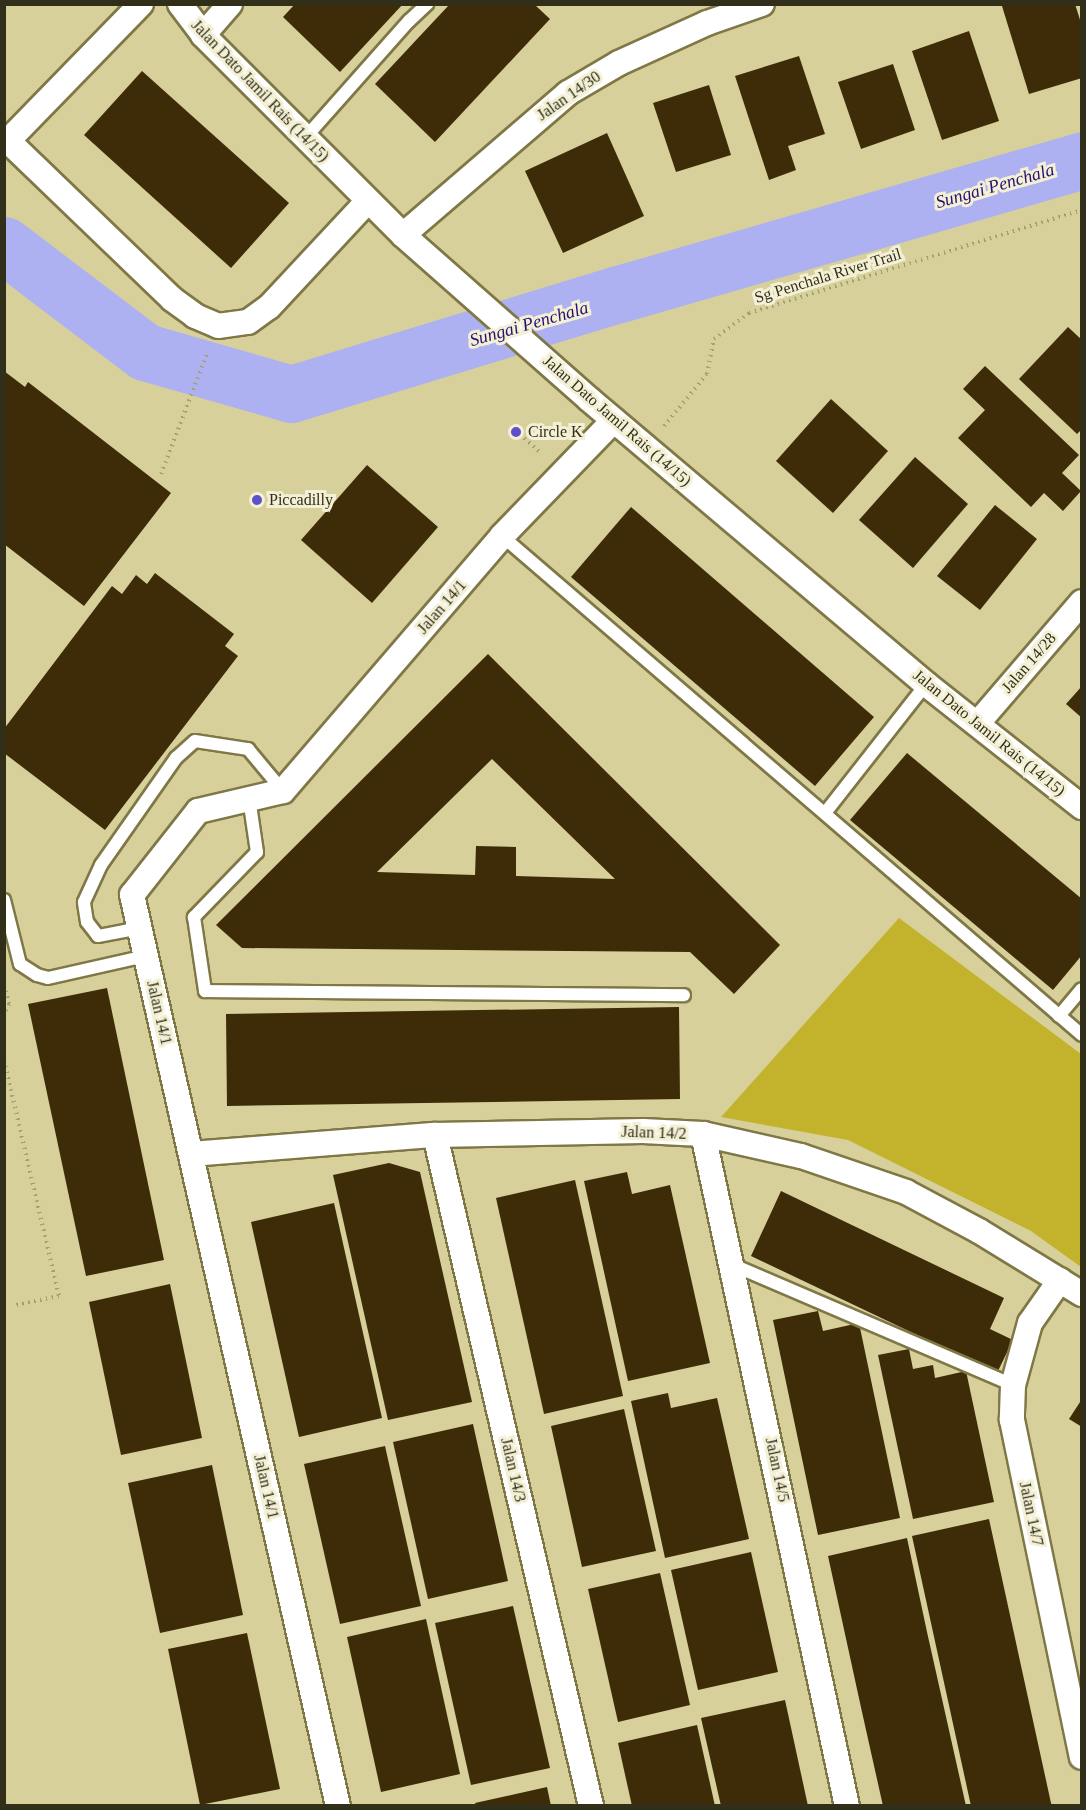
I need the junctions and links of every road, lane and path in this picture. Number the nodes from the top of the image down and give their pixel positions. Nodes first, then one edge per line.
1 (141, 4) edge
2 (180, 4) edge
3 (230, 4) edge
4 (427, 4) edge
5 (762, 4) edge
6 (203, 35) junction
7 (304, 138) junction
8 (6, 143) edge
9 (368, 202) junction
10 (1082, 210) edge
11 (404, 235) junction
12 (218, 326) junction
13 (614, 420) junction
14 (511, 426) dead end
15 (646, 447) junction
16 (562, 473) junction
17 (161, 474) dead end
18 (502, 536) junction
19 (1082, 602) edge
20 (927, 684) junction
21 (977, 724) junction
22 (283, 791) junction
23 (249, 798) junction
24 (1082, 807) edge
25 (825, 813) junction
26 (4, 900) edge
27 (140, 928) junction
28 (146, 956) junction
29 (4, 985) edge
30 (1082, 989) edge
31 (684, 995) dead end
32 (4, 1014) edge
33 (1059, 1016) junction
34 (1082, 1035) edge
35 (4, 1060) edge
36 (703, 1134) junction
37 (435, 1135) junction
38 (191, 1154) junction
39 (733, 1265) junction
40 (1060, 1280) junction
41 (1082, 1294) edge
42 (16, 1305) dead end
43 (1013, 1385) junction
44 (1082, 1757) edge
45 (338, 1806) edge
46 (591, 1806) edge
47 (848, 1806) edge

1 - 8 street
2 - 6 street, Jalan Dato Jamil Rais (14/15)
3 - 6 street
4 - 7 lane
5 - 11 street, Jalan 14/30
6 - 7 street, Jalan Dato Jamil Rais (14/15)
7 - 9 street, Jalan Dato Jamil Rais (14/15)
8 - 12 street
9 - 11 street, Jalan Dato Jamil Rais (14/15)
9 - 12 street
10 - 15 path, Sg Penchala River Trail
11 - 13 street, Jalan Dato Jamil Rais (14/15)
12 - 17 path
13 - 15 street, Jalan Dato Jamil Rais (14/15)
13 - 16 street, Jalan 14/1
14 - 16 path
15 - 20 street, Jalan Dato Jamil Rais (14/15)
16 - 18 street, Jalan 14/1
18 - 22 street, Jalan 14/1
18 - 25 lane
19 - 21 street, Jalan 14/28
20 - 21 street, Jalan Dato Jamil Rais (14/15)
20 - 25 lane
21 - 24 street, Jalan Dato Jamil Rais (14/15)
22 - 23 street, Jalan 14/1
22 - 27 lane
23 - 27 street, Jalan 14/1
23 - 31 lane
25 - 33 lane
26 - 28 lane
27 - 28 street, Jalan 14/1
28 - 38 street, Jalan 14/1
29 - 32 path
30 - 33 lane
33 - 34 lane
35 - 42 path
36 - 37 street, Jalan 14/2
36 - 39 street, Jalan 14/5
36 - 40 street, Jalan 14/2
37 - 38 street, Jalan 14/2
37 - 46 street, Jalan 14/3
38 - 45 street, Jalan 14/1
39 - 43 lane
39 - 47 street, Jalan 14/5
40 - 41 street, Jalan 14/2
40 - 43 street, Jalan 14/7
43 - 44 street, Jalan 14/7

